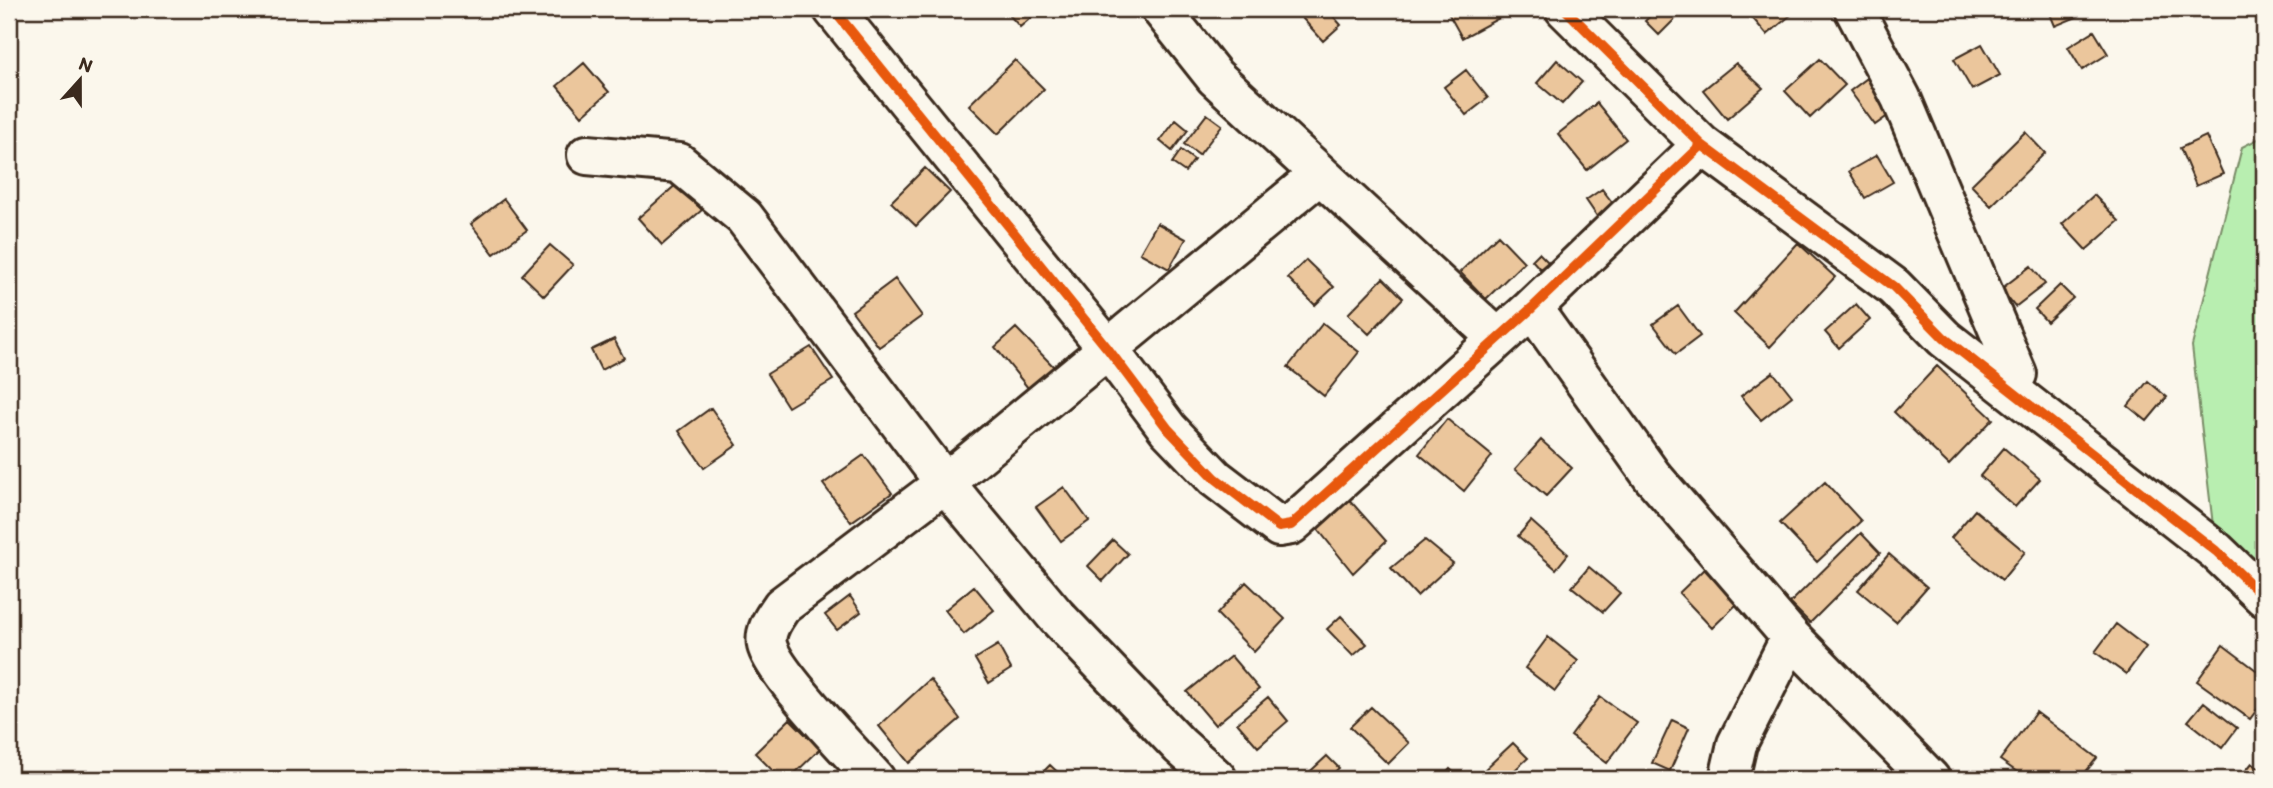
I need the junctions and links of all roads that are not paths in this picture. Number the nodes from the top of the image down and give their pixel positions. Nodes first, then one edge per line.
1 (832, 9) edge
2 (1161, 9) edge
3 (1565, 9) edge
4 (1854, 9) edge
5 (1702, 145) junction
6 (587, 155) dead end
7 (1320, 174) junction
8 (1532, 308) junction
9 (1496, 337) junction
10 (1108, 349) junction
11 (2017, 374) dead end
12 (945, 483) junction
13 (2264, 597) edge
14 (1791, 636) junction
15 (875, 779) edge
16 (1217, 779) edge
17 (1729, 779) edge
18 (1930, 779) edge

1 - 10 street
2 - 7 street
3 - 5 street
4 - 11 street
5 - 8 street
5 - 13 street
6 - 12 street
7 - 9 street
7 - 10 street
8 - 9 street
8 - 14 street
9 - 10 street
10 - 12 street
12 - 15 street
12 - 16 street
14 - 17 street
14 - 18 street

